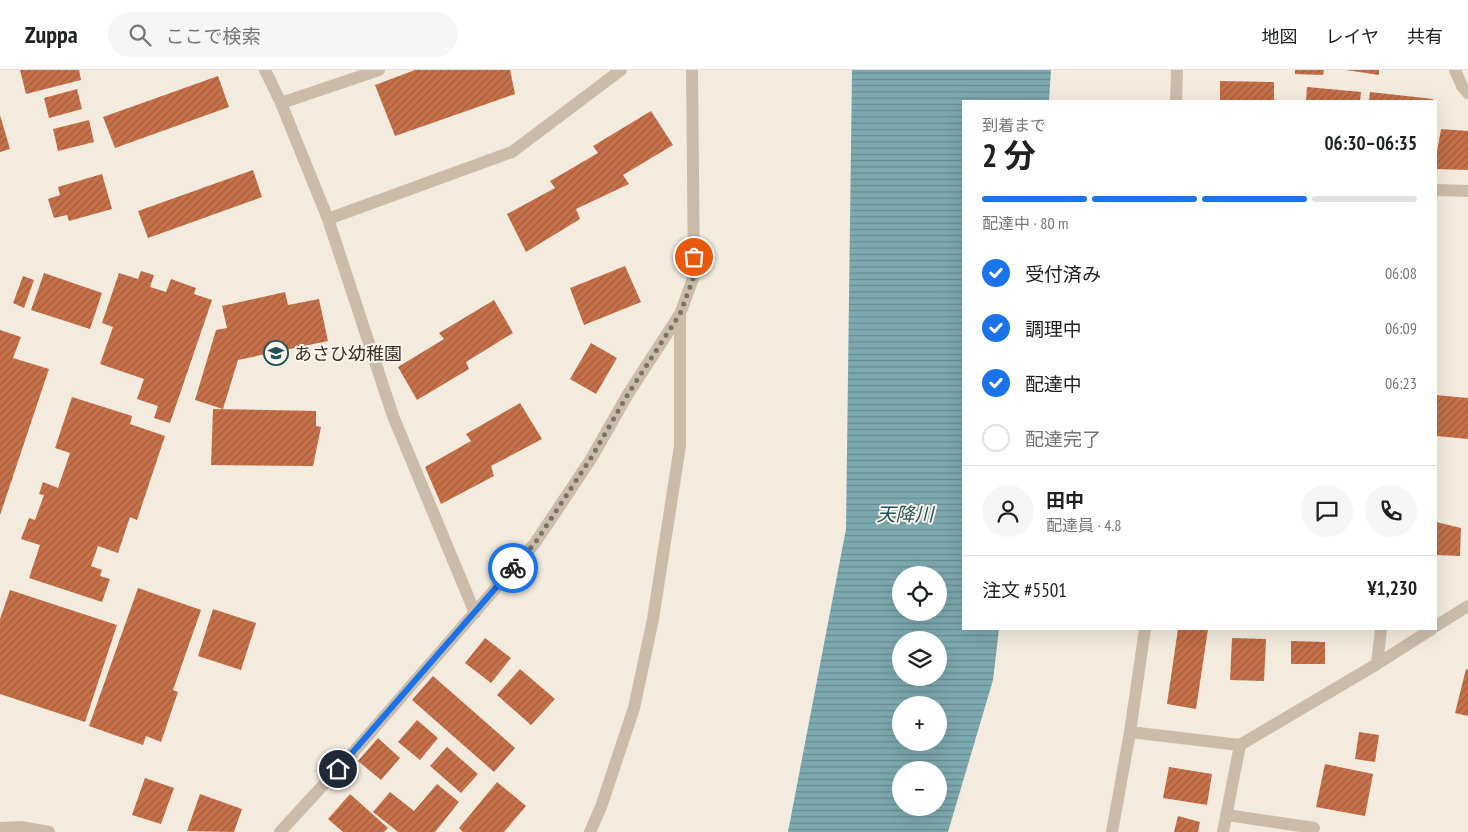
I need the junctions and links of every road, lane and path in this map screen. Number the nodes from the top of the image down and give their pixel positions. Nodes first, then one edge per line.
1 (265, 70) edge
2 (379, 70) edge
3 (621, 70) edge
4 (692, 70) edge
5 (1177, 70) edge
6 (1455, 70) edge
7 (1468, 93) edge
8 (1176, 100) edge
9 (281, 103) junction
10 (1437, 190) edge
11 (1468, 191) edge
12 (328, 219) junction
13 (680, 314) junction
14 (1468, 606) edge
15 (475, 613) junction
16 (1437, 625) edge
17 (1145, 630) edge
18 (1381, 630) edge
19 (1430, 630) edge
20 (1377, 664) junction
21 (1130, 732) junction
22 (1240, 744) junction
23 (1226, 815) junction
24 (0, 828) edge
25 (1314, 828) dead end
26 (49, 832) edge
27 (280, 832) edge
28 (590, 832) edge
29 (1112, 832) edge
30 (1223, 832) edge

1 - 9 street
2 - 9 street
3 - 12 street
4 - 13 street
5 - 8 street
6 - 7 street
9 - 12 street
10 - 11 street
12 - 15 street
13 - 15 street
13 - 28 street
14 - 16 street
15 - 27 street
17 - 21 street
18 - 20 street
19 - 20 street
20 - 22 street
21 - 22 street
21 - 29 street
22 - 23 street
23 - 25 street
23 - 30 street
24 - 26 street

